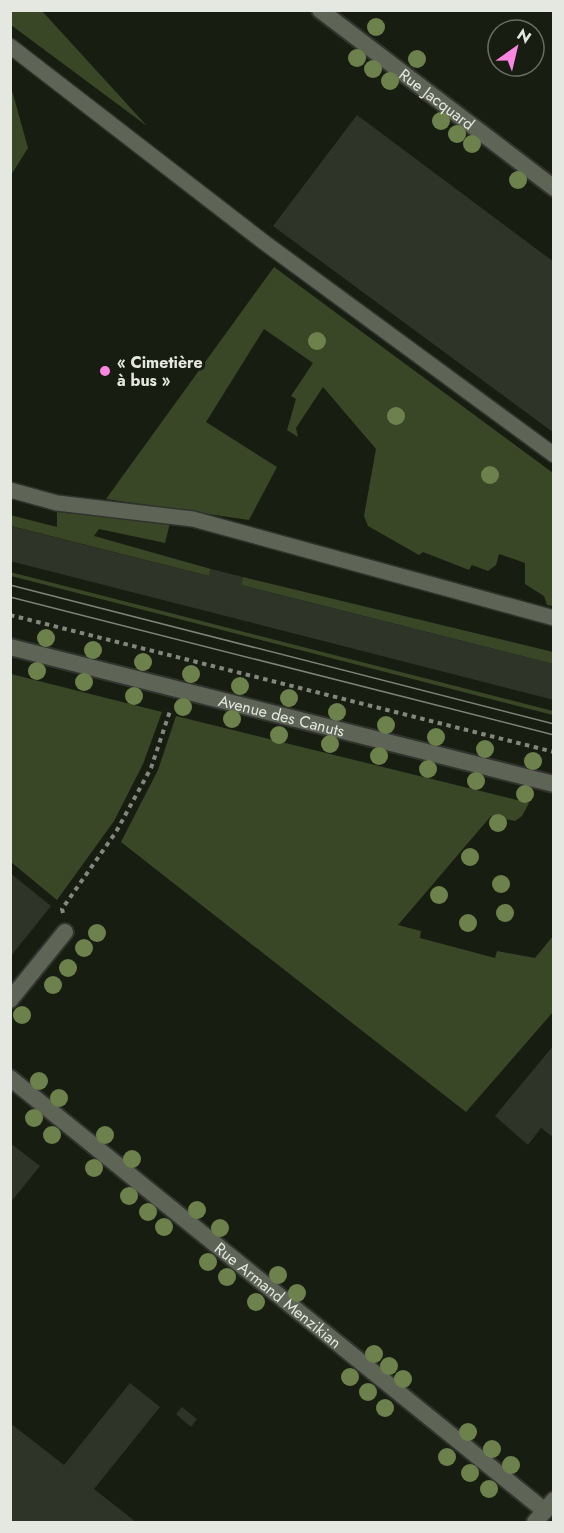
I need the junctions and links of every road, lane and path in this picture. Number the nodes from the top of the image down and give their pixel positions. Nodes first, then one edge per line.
1 (320, 10) edge
2 (10, 46) edge
3 (554, 188) edge
4 (554, 455) edge
5 (10, 490) edge
6 (10, 615) edge
7 (554, 618) edge
8 (10, 646) edge
9 (170, 711) dead end
10 (554, 752) edge
11 (554, 784) edge
12 (66, 932) joint
13 (10, 1000) edge
14 (10, 1078) edge
15 (544, 1511) edge

1 - 3 street, Rue Jacquard
2 - 4 lane
5 - 7 lane
6 - 10 path
8 - 11 street, Avenue des Canuts
9 - 12 path
12 - 13 street
14 - 15 street, Rue Armand Menzikian

